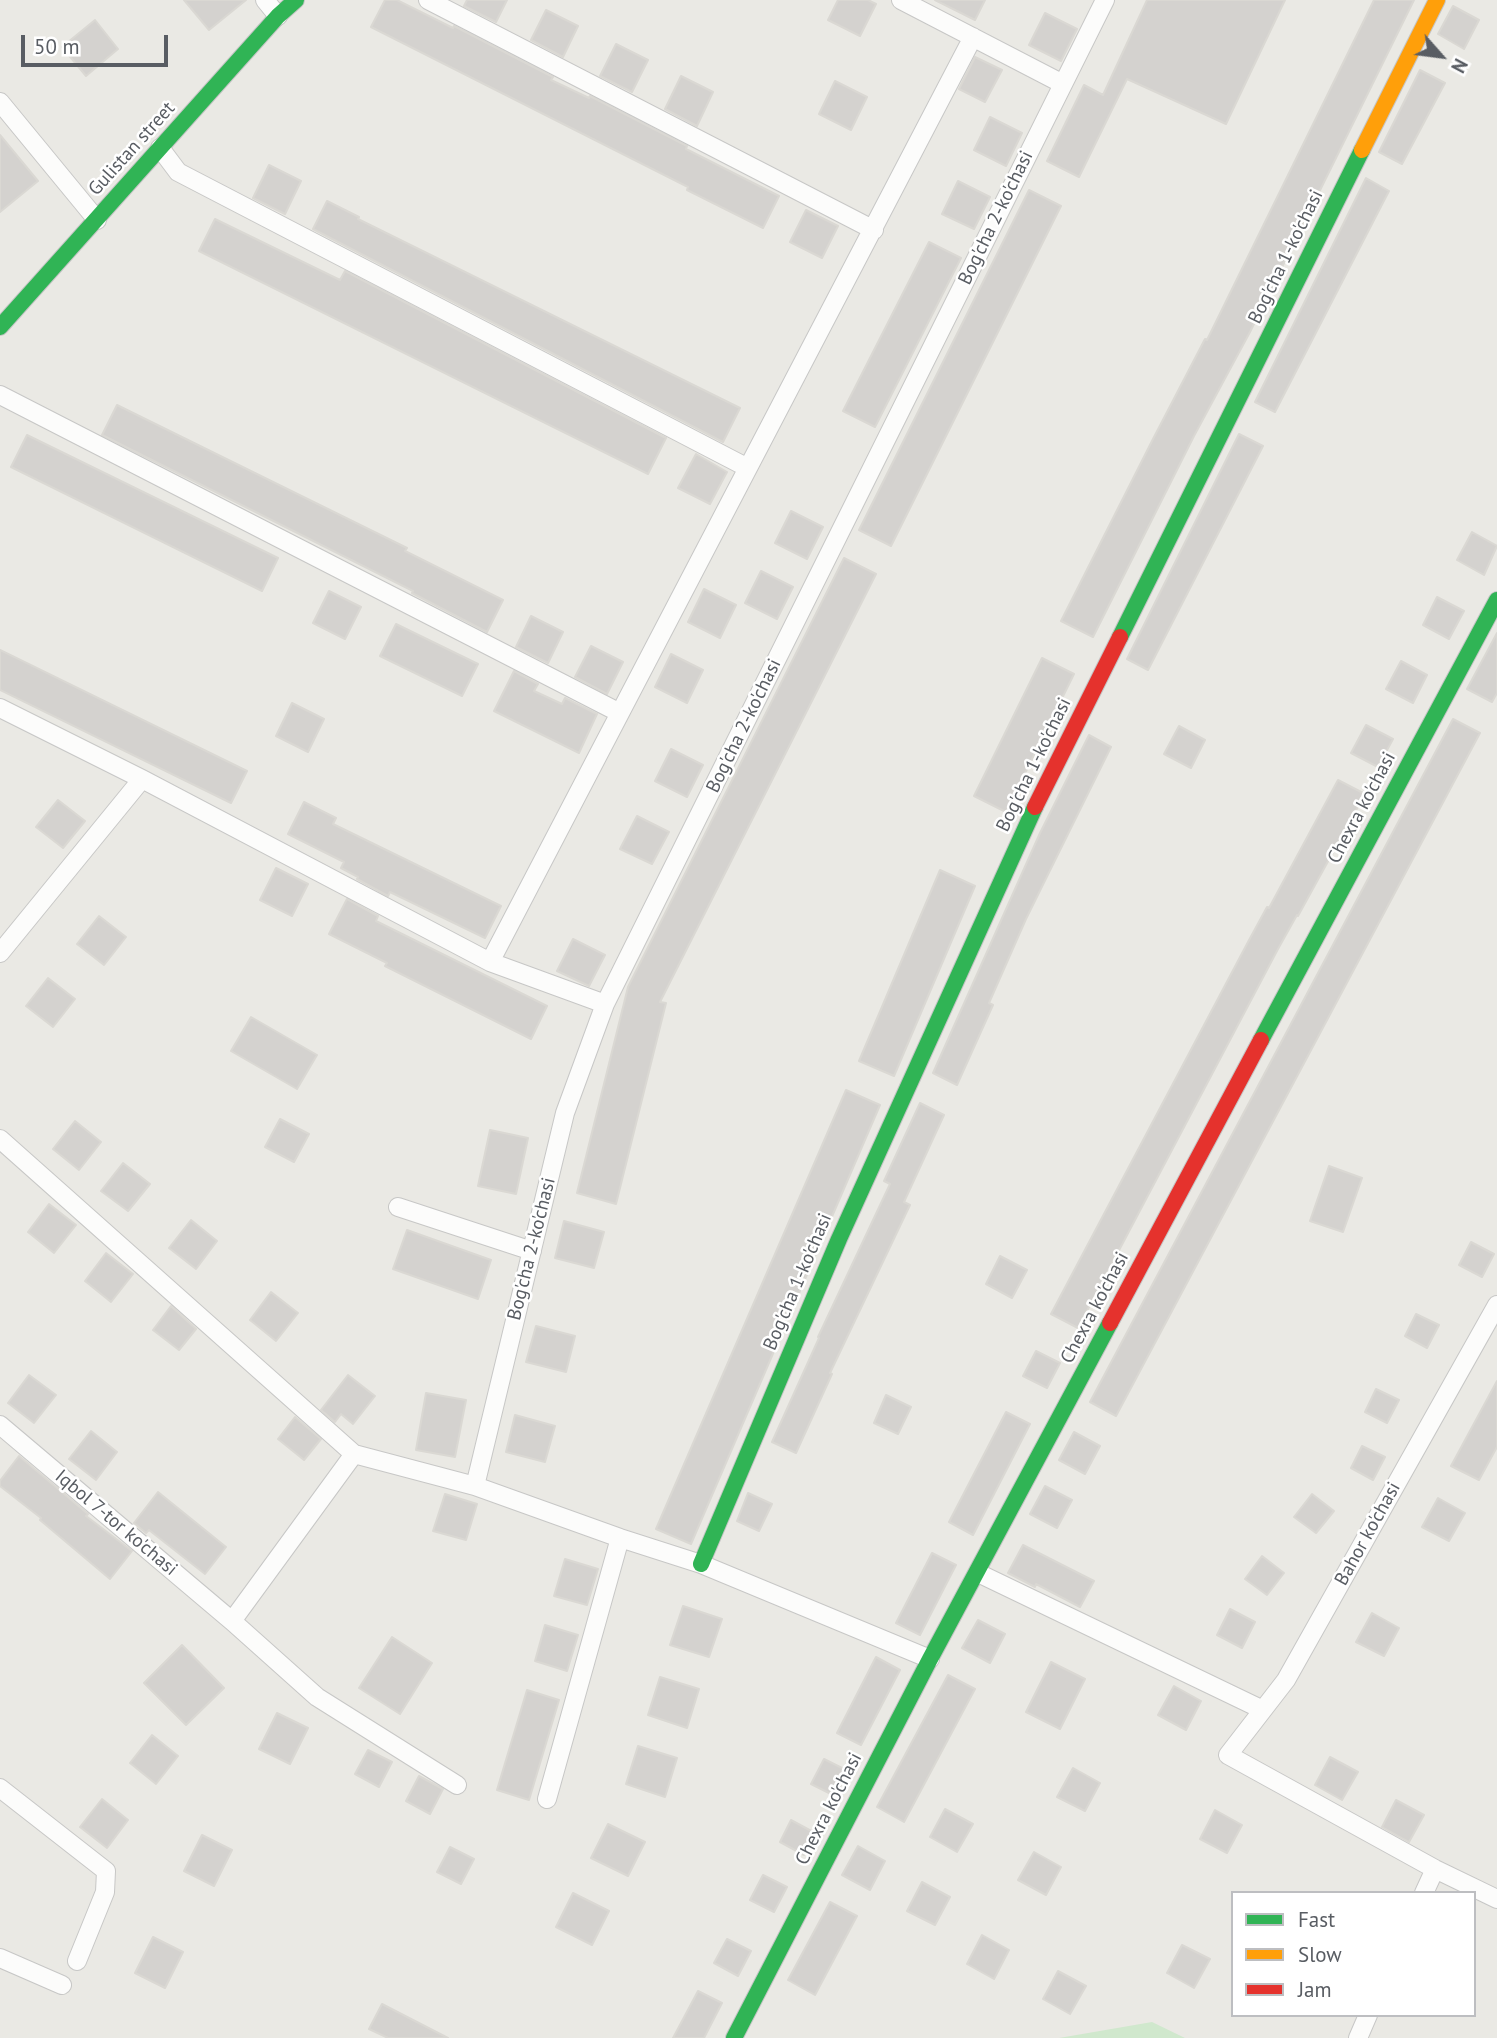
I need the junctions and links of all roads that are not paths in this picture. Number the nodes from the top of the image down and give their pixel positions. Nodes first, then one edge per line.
1 (265, 0) edge
2 (296, 0) edge
3 (428, 0) edge
4 (901, 0) edge
5 (1105, 0) edge
6 (1437, 0) edge
7 (278, 16) junction
8 (973, 37) junction
9 (1063, 84) junction
10 (0, 102) edge
11 (160, 148) junction
12 (97, 220) junction
13 (874, 230) junction
14 (0, 327) edge
15 (0, 395) edge
16 (748, 468) junction
17 (1497, 600) edge
18 (0, 708) edge
19 (620, 713) junction
20 (142, 779) junction
21 (0, 953) edge
22 (490, 962) junction
23 (605, 1004) junction
24 (0, 1139) edge
25 (398, 1207) dead end
26 (532, 1251) junction
27 (1497, 1305) edge
28 (0, 1425) edge
29 (354, 1454) junction
30 (475, 1486) junction
31 (620, 1538) junction
32 (701, 1564) junction
33 (978, 1573) junction
34 (232, 1621) junction
35 (930, 1659) junction
36 (1261, 1709) junction
37 (457, 1785) dead end
38 (0, 1788) edge
39 (547, 1799) dead end
40 (1435, 1869) junction
41 (1425, 1891) edge
42 (1497, 1899) edge
43 (0, 1958) edge
44 (77, 1961) dead end
45 (62, 1985) dead end
46 (1367, 2017) edge
47 (734, 2038) edge
48 (1358, 2038) edge

1 - 7 street
2 - 7 street, Gulistan street
3 - 13 street
4 - 8 street
5 - 9 street, Bog'cha 2-ko'chasi
6 - 32 street, Bog'cha 1-ko'chasi
7 - 11 street, Gulistan street
8 - 9 street
8 - 13 street
9 - 23 street, Bog'cha 2-ko'chasi
10 - 12 street
11 - 12 street, Gulistan street
11 - 16 street
12 - 14 street, Gulistan street
13 - 16 street
15 - 19 street
16 - 19 street
17 - 33 street, Chexra ko'chasi
18 - 20 street
19 - 22 street
20 - 21 street
20 - 22 street
22 - 23 street
23 - 26 street, Bog'cha 2-ko'chasi
24 - 29 street
25 - 26 street
26 - 30 street, Bog'cha 2-ko'chasi
27 - 36 street, Bahor ko'chasi
28 - 34 street, Iqbol 7-tor ko'chasi
29 - 30 street
29 - 34 street
30 - 31 street
31 - 32 street
31 - 39 street
32 - 35 street
33 - 35 street, Chexra ko'chasi
33 - 36 street
34 - 37 street, Iqbol 7-tor ko'chasi
35 - 47 street, Chexra ko'chasi
36 - 40 street, Bahor ko'chasi
38 - 44 street
40 - 41 street
40 - 42 street
43 - 45 street
46 - 48 street

